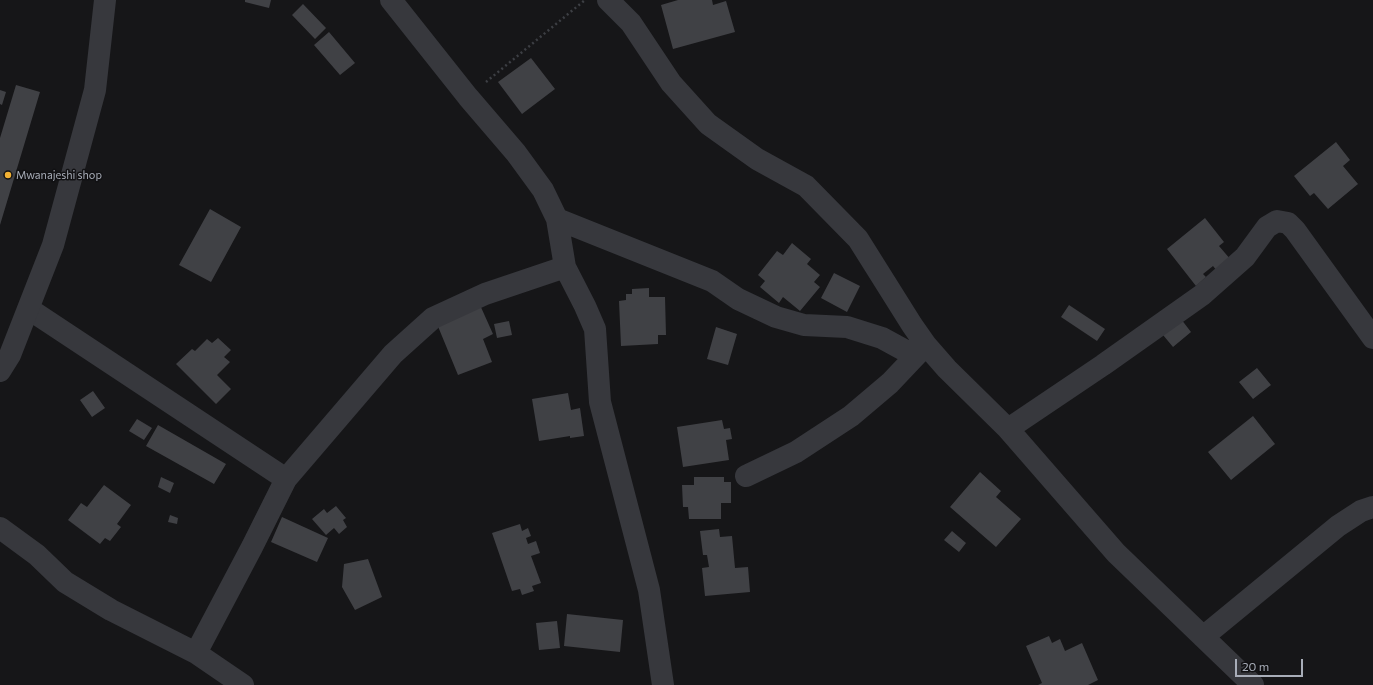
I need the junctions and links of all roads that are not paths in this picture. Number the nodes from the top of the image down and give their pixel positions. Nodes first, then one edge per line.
1 (105, 0) edge
2 (391, 0) edge
3 (608, 0) edge
4 (557, 219) junction
5 (565, 267) junction
6 (29, 309) junction
7 (1373, 338) edge
8 (921, 350) junction
9 (0, 371) edge
10 (1008, 429) junction
11 (746, 476) dead end
12 (286, 479) junction
13 (1373, 507) edge
14 (0, 528) edge
15 (1203, 637) junction
16 (196, 653) junction
17 (243, 685) edge
18 (663, 685) edge
19 (1253, 685) edge

1 - 6 street
2 - 4 street
3 - 8 street
4 - 5 street
4 - 8 street
5 - 12 street
5 - 18 street
6 - 9 street
6 - 12 street
7 - 10 street
8 - 10 street
8 - 11 street
10 - 15 street
12 - 16 street
13 - 15 street
14 - 16 street
15 - 19 street
16 - 17 street

